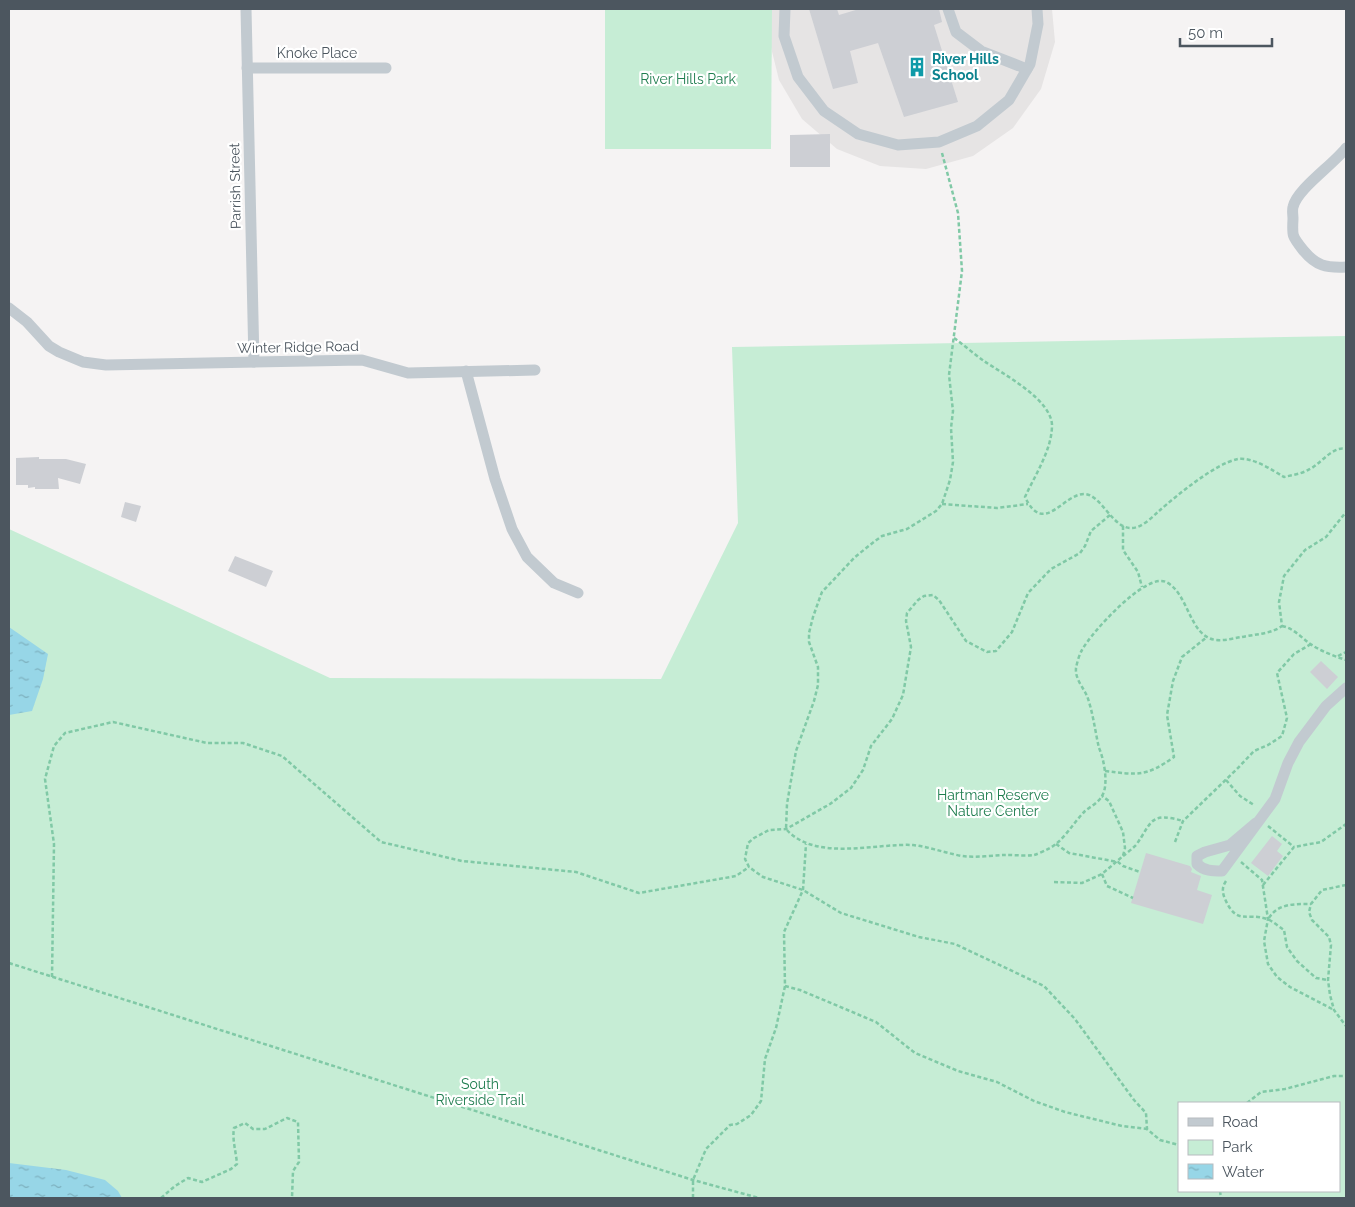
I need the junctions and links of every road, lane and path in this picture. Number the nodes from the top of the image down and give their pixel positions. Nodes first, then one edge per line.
1 (246, 9) edge
2 (785, 9) edge
3 (948, 9) edge
4 (1037, 9) edge
5 (247, 68) junction
6 (386, 68) dead end
7 (1027, 69) junction
8 (939, 142) junction
9 (1346, 148) edge
10 (1346, 267) edge
11 (9, 308) edge
12 (954, 338) junction
13 (254, 362) junction
14 (535, 370) dead end
15 (466, 371) junction
16 (1346, 449) edge
17 (942, 504) junction
18 (1028, 504) junction
19 (1346, 512) edge
20 (1110, 515) junction
21 (1123, 526) junction
22 (1142, 587) junction
23 (578, 593) dead end
24 (1282, 626) junction
25 (1207, 637) junction
26 (1311, 644) junction
27 (1346, 652) edge
28 (1336, 657) junction
29 (1346, 660) edge
30 (1346, 688) edge
31 (1105, 771) junction
32 (1226, 780) junction
33 (1102, 796) junction
34 (1254, 805) dead end
35 (1183, 821) junction
36 (1257, 821) junction
37 (1346, 824) edge
38 (786, 829) junction
39 (1175, 842) dead end
40 (806, 844) junction
41 (1056, 844) junction
42 (1294, 847) junction
43 (1123, 856) junction
44 (1236, 858) dead end
45 (1118, 862) junction
46 (749, 866) junction
47 (1140, 872) dead end
48 (1102, 874) junction
49 (1226, 880) dead end
50 (1054, 882) dead end
51 (1263, 885) junction
52 (1346, 885) edge
53 (803, 890) junction
54 (1133, 898) dead end
55 (1311, 904) junction
56 (1268, 919) junction
57 (9, 963) edge
58 (52, 977) junction
59 (1328, 980) junction
60 (785, 986) junction
61 (1334, 1010) junction
62 (1346, 1026) edge
63 (1346, 1076) edge
64 (1248, 1102) edge
65 (1146, 1129) junction
66 (1178, 1145) edge
67 (693, 1180) junction
68 (161, 1198) edge
69 (292, 1198) edge
70 (693, 1198) edge
71 (759, 1198) edge

1 - 5 street, Parrish Street
2 - 8 street
3 - 7 street
4 - 7 street
5 - 6 street, Knoke Place
5 - 13 street, Parrish Street
7 - 8 street
8 - 12 path
9 - 10 street
11 - 13 street, Winter Ridge Road
12 - 17 path
12 - 18 path
13 - 15 street, Winter Ridge Road
14 - 15 street, Winter Ridge Road
15 - 23 street
16 - 21 path
17 - 18 path
17 - 38 path
18 - 20 path
19 - 24 path
20 - 21 path
20 - 38 path
21 - 22 path
22 - 25 path
22 - 31 path
24 - 25 path
24 - 26 path
25 - 31 path
26 - 28 path
26 - 32 path
27 - 28 path
28 - 29 path
30 - 36 street
31 - 33 path
32 - 34 path
32 - 35 path
33 - 41 path
33 - 43 path
35 - 39 path
35 - 43 path
36 - 36 street
36 - 42 path
37 - 42 path
38 - 40 path
38 - 46 path
40 - 41 path
40 - 53 path
41 - 45 path
42 - 51 path
43 - 45 path
44 - 51 path
45 - 47 path
45 - 48 path
46 - 53 path
46 - 58 path
48 - 50 path
48 - 54 path
49 - 56 path
51 - 56 path
52 - 55 path
53 - 60 path
53 - 65 path
55 - 56 path
55 - 59 path
56 - 59 path
56 - 61 path
57 - 58 path
58 - 67 path
59 - 61 path
60 - 65 path
60 - 67 path
61 - 62 path
63 - 64 path
65 - 66 path
67 - 70 path
67 - 71 path
68 - 69 path

